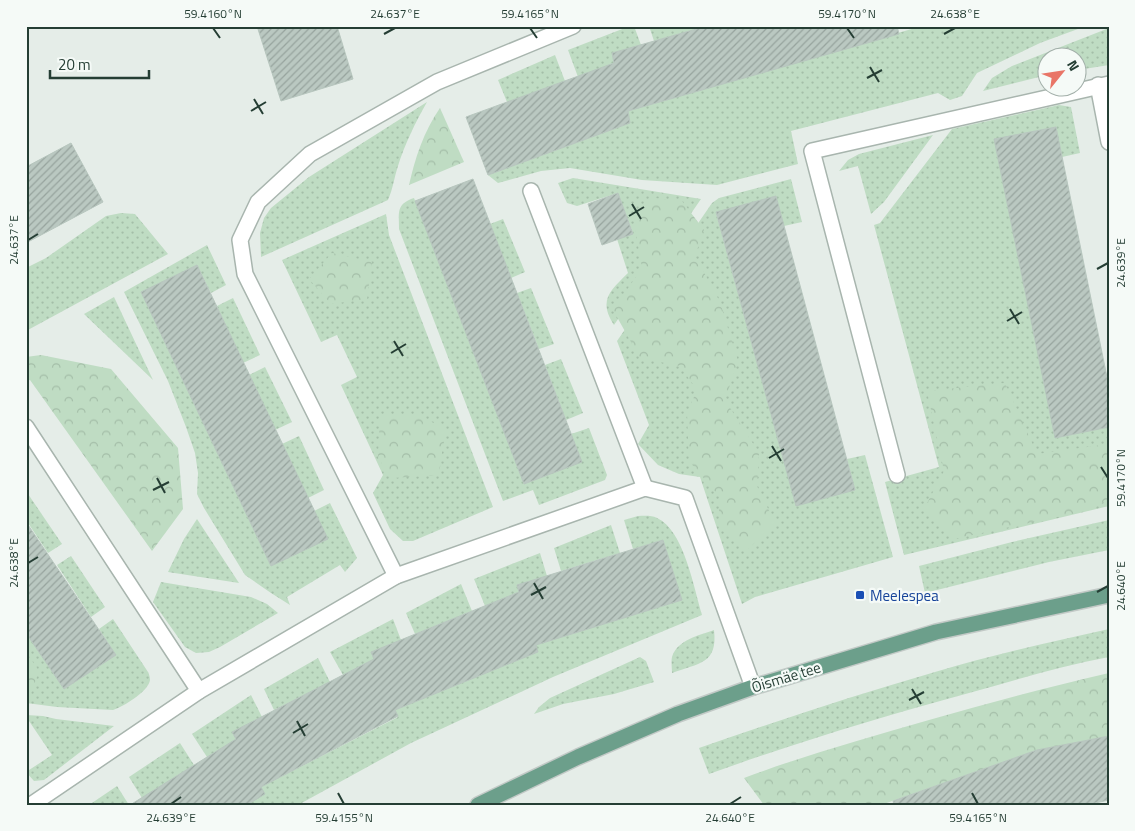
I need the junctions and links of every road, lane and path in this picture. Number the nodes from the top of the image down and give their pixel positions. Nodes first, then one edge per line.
1 (573, 26) edge
2 (1103, 84) edge
3 (1109, 142) edge
4 (531, 191) dead end
5 (26, 427) edge
6 (897, 475) dead end
7 (645, 488) junction
8 (396, 576) junction
9 (1109, 595) edge
10 (753, 687) junction
11 (199, 691) junction
12 (31, 805) edge
13 (478, 805) edge

1 - 8 street
2 - 3 street
2 - 6 street
4 - 7 street
5 - 11 street
7 - 8 street
7 - 10 street
8 - 11 street
9 - 10 main road, Õismäe tee
10 - 13 main road, Õismäe tee
11 - 12 street

